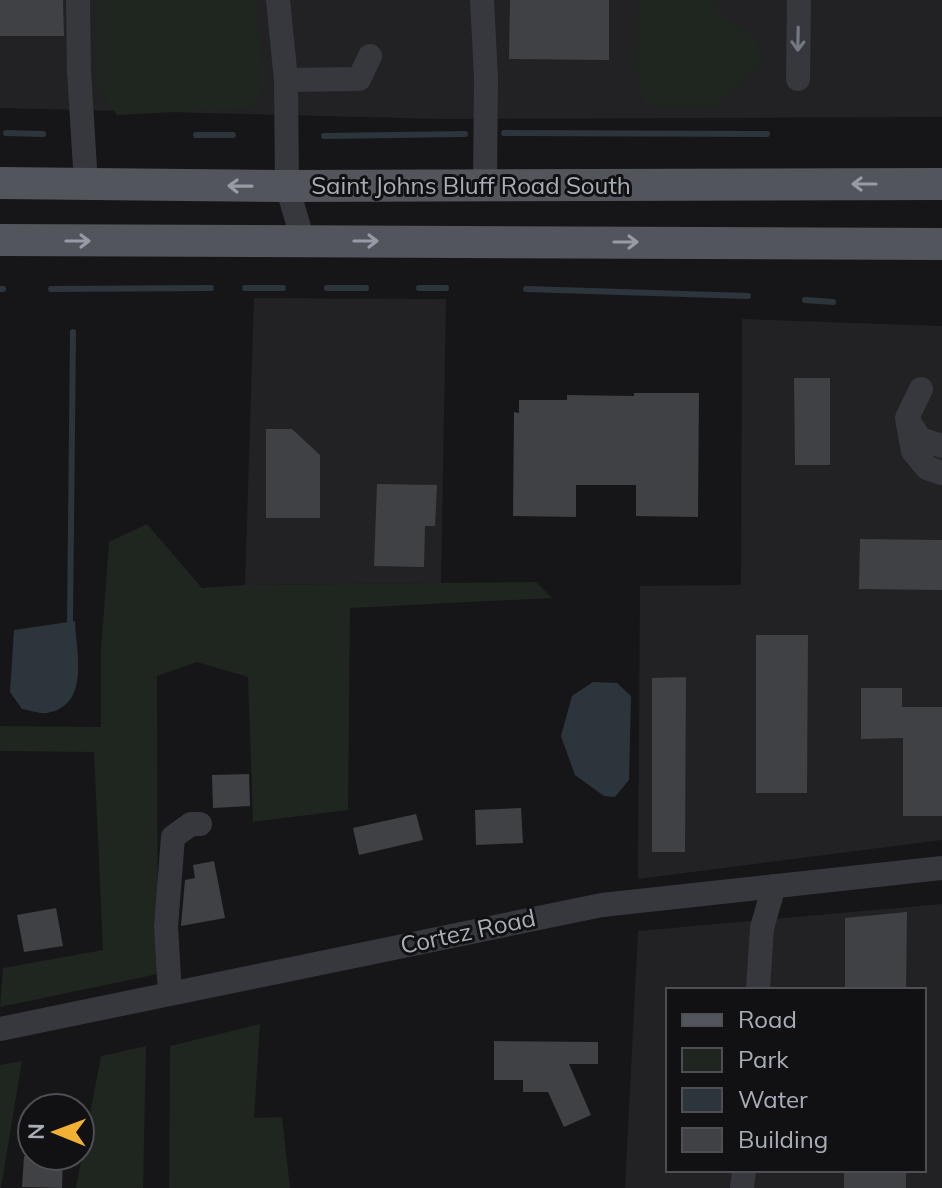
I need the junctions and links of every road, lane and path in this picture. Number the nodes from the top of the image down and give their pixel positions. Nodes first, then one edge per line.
1 (78, 0) edge
2 (278, 0) edge
3 (482, 0) edge
4 (799, 0) edge
5 (370, 56) dead end
6 (798, 79) dead end
7 (286, 80) junction
8 (0, 183) edge
9 (86, 184) junction
10 (942, 184) edge
11 (287, 186) junction
12 (485, 186) junction
13 (0, 240) edge
14 (303, 241) junction
15 (942, 244) edge
16 (921, 389) dead end
17 (907, 418) junction
18 (942, 446) edge
19 (942, 473) edge
20 (200, 824) dead end
21 (942, 868) edge
22 (774, 886) junction
23 (758, 988) edge
24 (170, 993) junction
25 (0, 1029) edge

1 - 9 street
2 - 7 street
3 - 12 street
4 -> 6 street
5 - 7 street
7 - 11 street
8 - 9 main road, Saint Johns Bluff Road South
11 -> 9 main road, Saint Johns Bluff Road South
10 -> 12 main road, Saint Johns Bluff Road South
11 - 12 main road, Saint Johns Bluff Road South
11 - 14 street
13 -> 14 main road
14 -> 15 main road
16 - 17 street
17 - 18 street
17 - 19 street
20 - 24 street
21 - 22 street, Cortez Road
22 - 23 street
22 - 24 street, Cortez Road
24 - 25 street, Cortez Road

